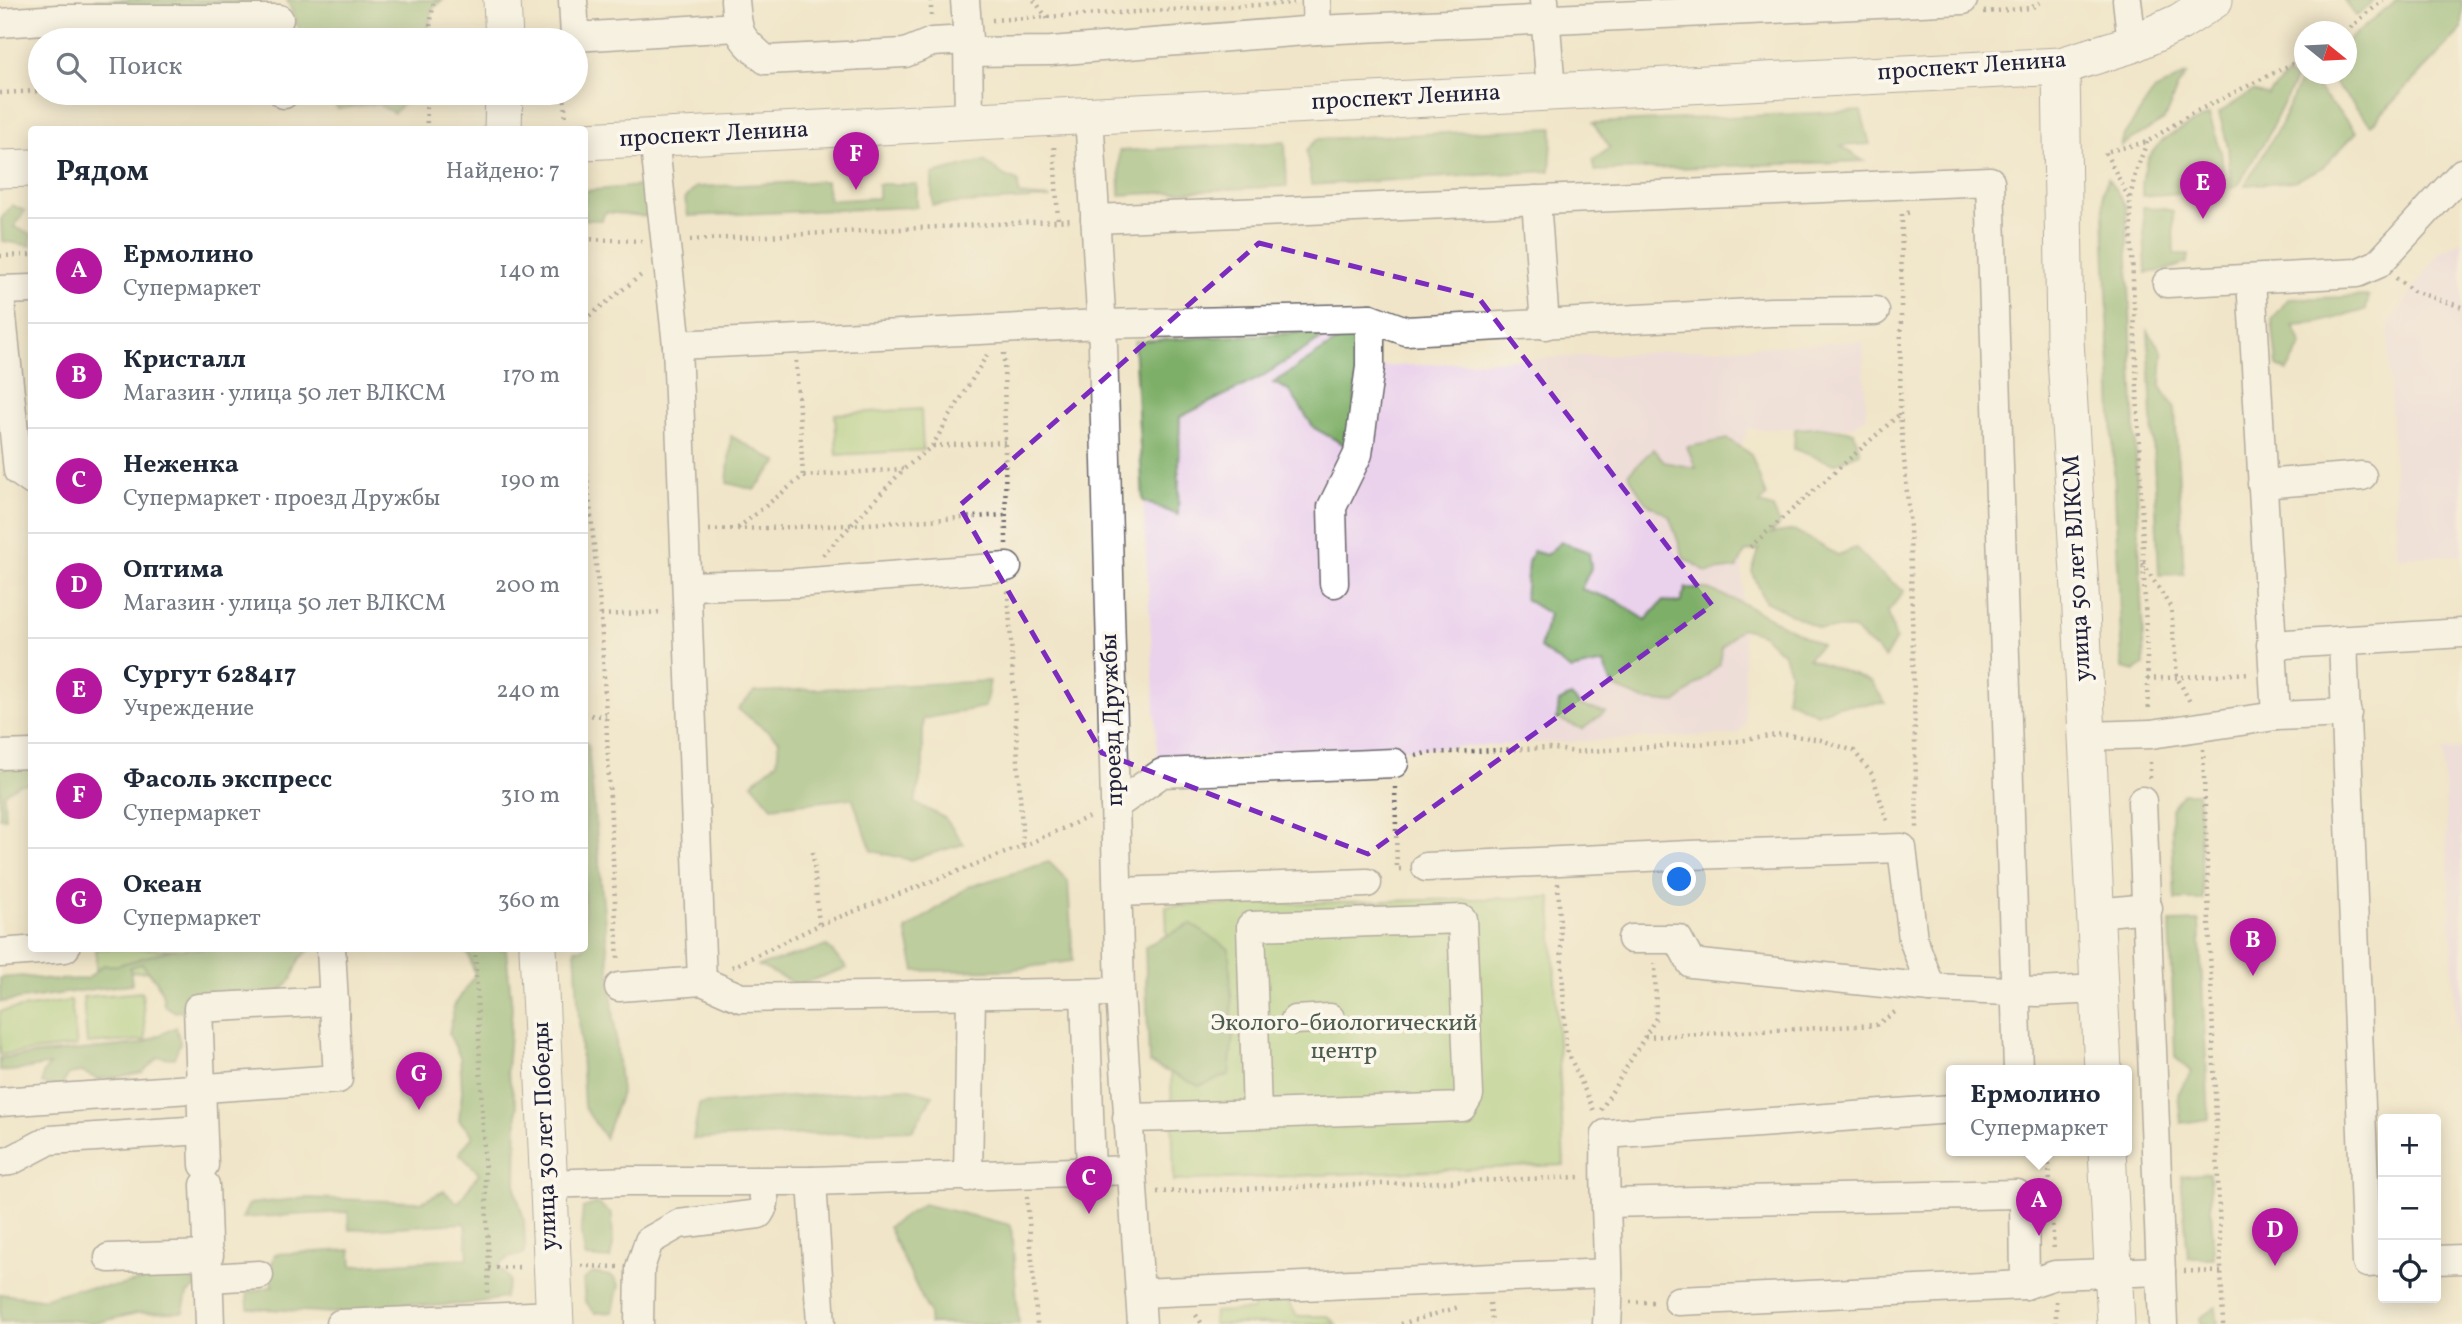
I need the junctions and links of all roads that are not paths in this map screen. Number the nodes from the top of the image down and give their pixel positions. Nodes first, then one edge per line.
1 (502, 0) edge
2 (573, 0) edge
3 (965, 0) edge
4 (1316, 0) edge
5 (1963, 0) edge
6 (2127, 0) edge
7 (2214, 0) edge
8 (1889, 1) edge
9 (1545, 10) edge
10 (736, 13) edge
11 (280, 20) edge
12 (0, 23) edge
13 (503, 28) edge
14 (575, 28) edge
15 (1317, 30) junction
16 (588, 35) edge
17 (2132, 44) junction
18 (968, 46) junction
19 (2061, 66) junction
20 (1551, 91) junction
21 (504, 105) edge
22 (1089, 115) junction
23 (969, 122) junction
24 (503, 126) edge
25 (654, 138) junction
26 (588, 141) edge
27 (28, 168) edge
28 (0, 169) edge
29 (2462, 173) edge
30 (1536, 200) junction
31 (1095, 219) junction
32 (2251, 279) junction
33 (2167, 283) dead end
34 (28, 289) edge
35 (0, 290) edge
36 (0, 297) edge
37 (1875, 311) dead end
38 (1370, 318) junction
39 (1101, 324) junction
40 (1545, 325) junction
41 (677, 345) junction
42 (14, 411) edge
43 (17, 475) edge
44 (2362, 476) dead end
45 (2262, 484) junction
46 (1007, 567) dead end
47 (1334, 583) dead end
48 (687, 598) junction
49 (2462, 633) edge
50 (2343, 640) junction
51 (2272, 658) junction
52 (2347, 713) junction
53 (2276, 716) junction
54 (2087, 736) junction
55 (28, 754) edge
56 (0, 755) edge
57 (1394, 763) road end
58 (2142, 801) dead end
59 (1115, 806) junction
60 (1426, 867) road end
61 (1367, 883) dead end
62 (1119, 892) junction
63 (2148, 908) junction
64 (2096, 914) junction
65 (1643, 939) road end
66 (28, 951) edge
67 (331, 952) edge
68 (538, 952) edge
69 (0, 953) edge
70 (702, 981) junction
71 (619, 987) road end
72 (1931, 988) junction
73 (2099, 989) junction
74 (1120, 992) junction
75 (2016, 992) junction
76 (1085, 993) junction
77 (971, 994) junction
78 (334, 1001) junction
79 (1330, 1018) dead end
80 (1253, 1023) junction
81 (2018, 1065) edge
82 (2103, 1065) edge
83 (200, 1089) junction
84 (0, 1102) edge
85 (1946, 1109) edge
86 (1257, 1114) junction
87 (1127, 1118) junction
88 (202, 1130) junction
89 (2107, 1156) edge
90 (0, 1161) edge
91 (1091, 1173) junction
92 (968, 1177) junction
93 (758, 1181) junction
94 (811, 1181) junction
95 (1132, 1182) junction
96 (549, 1184) junction
97 (1604, 1189) junction
98 (109, 1258) dead end
99 (2462, 1259) edge
100 (2441, 1260) edge
101 (2378, 1262) edge
102 (209, 1266) junction
103 (2113, 1271) junction
104 (2161, 1271) junction
105 (1608, 1273) junction
106 (259, 1275) dead end
107 (2025, 1285) junction
108 (1140, 1293) junction
109 (1678, 1301) road end
110 (1608, 1313) edge
111 (555, 1320) edge
112 (210, 1324) edge
113 (340, 1324) edge
114 (639, 1324) edge
115 (821, 1324) edge
116 (1142, 1324) edge
117 (2116, 1324) edge
118 (2163, 1324) edge

1 - 13 main road
2 - 14 street
3 - 18 street
4 - 15 street
5 - 8 street
6 - 17 street
7 - 17 main road, проспект Ленина
8 - 9 street
9 - 15 street
9 - 20 street
10 - 16 street
10 - 18 street
11 - 12 street
15 - 18 street
17 - 19 main road, проспект Ленина
18 - 23 street
19 - 20 main road, проспект Ленина
19 - 54 main road, улица 50 лет ВЛКСМ
20 - 22 main road, проспект Ленина
21 - 24 main road
22 - 23 main road, проспект Ленина
22 - 31 street, проезд Дружбы
23 - 25 main road, проспект Ленина
25 - 26 main road, проспект Ленина
25 - 41 street
27 - 28 main road
29 - 32 street
30 - 31 street
30 - 40 street
30 - 75 street
31 - 39 street, проезд Дружбы
32 - 33 street
32 - 45 street
34 - 35 street
36 - 42 street
37 - 40 street
38 - 39 street
38 - 40 street
38 - 47 street
39 - 41 street
39 - 59 street, проезд Дружбы
41 - 48 street
42 - 43 street
44 - 45 street
45 - 51 street
46 - 48 street
48 - 70 street
49 - 50 street
50 - 51 street
50 - 52 street
51 - 53 street
52 - 53 street
52 - 101 street
53 - 54 street
54 - 64 main road, улица 50 лет ВЛКСМ
55 - 56 street
57 - 59 street
58 - 63 street
59 - 62 street, проезд Дружбы
60 - 72 street
61 - 62 street
62 - 74 street, проезд Дружбы
63 - 64 street
63 - 104 street
64 - 73 main road, улица 50 лет ВЛКСМ
65 - 72 street
66 - 69 street
67 - 78 street
68 - 96 main road, улица 30 лет Победы
70 - 71 street
70 - 77 street
72 - 75 street
73 - 75 street
73 - 82 main road, улица 50 лет ВЛКСМ
74 - 76 street
74 - 87 street, проезд Дружбы
75 - 81 street
76 - 77 street
76 - 91 street
77 - 92 street
78 - 83 street
78 - 83 street
79 - 80 street
80 - 86 street
80 - 86 street
83 - 84 street
83 - 88 street
85 - 97 street
86 - 87 street
87 - 95 street, проезд Дружбы
88 - 90 street
88 - 102 street
89 - 103 main road
91 - 92 street
91 - 95 street
92 - 94 street
93 - 94 street
93 - 96 street
93 - 114 street
94 - 115 street
95 - 108 street, проезд Дружбы
96 - 111 main road, улица 30 лет Победы
97 - 105 street
97 - 107 street
98 - 102 street
99 - 100 street
102 - 106 street
102 - 112 street
103 - 104 street
103 - 107 street
103 - 117 main road
104 - 118 street
105 - 108 street
105 - 110 street
107 - 109 street
108 - 116 street, проезд Дружбы
111 - 113 street

